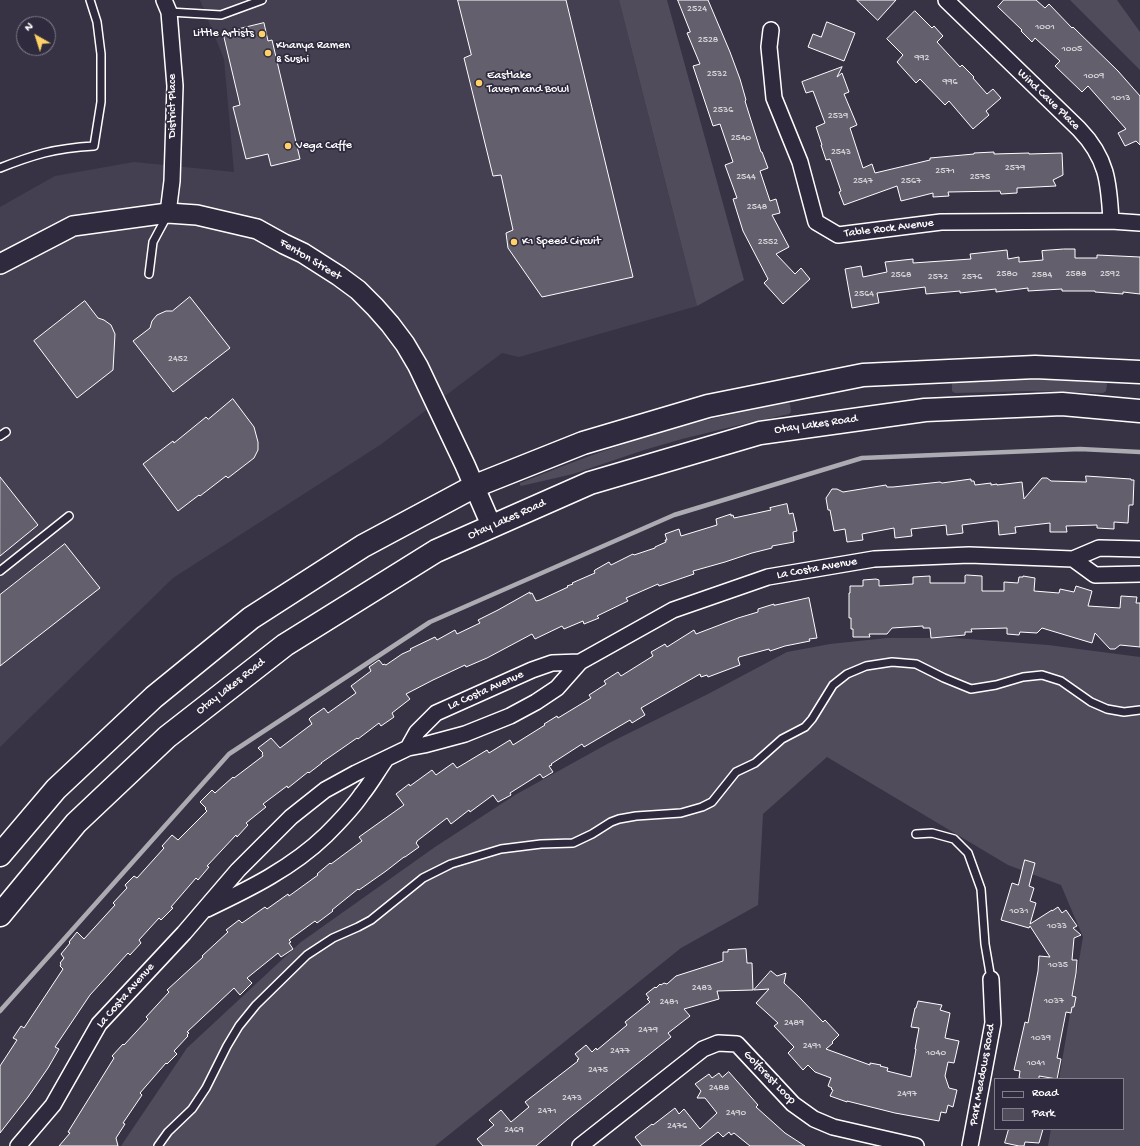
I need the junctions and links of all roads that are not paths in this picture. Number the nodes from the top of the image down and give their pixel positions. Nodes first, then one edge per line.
1 (90, 0) edge
2 (262, 0) edge
3 (946, 0) edge
4 (167, 6) edge
5 (771, 30) dead end
6 (0, 168) edge
7 (168, 213) junction
8 (1111, 221) junction
9 (1140, 223) edge
10 (0, 264) edge
11 (149, 274) dead end
12 (1140, 372) edge
13 (1140, 411) edge
14 (6, 432) dead end
15 (0, 436) edge
16 (475, 486) junction
17 (69, 516) dead end
18 (492, 527) junction
19 (1140, 549) edge
20 (1073, 559) junction
21 (0, 571) edge
22 (1140, 574) edge
23 (580, 662) junction
24 (1140, 710) edge
25 (408, 748) junction
26 (388, 757) junction
27 (916, 834) dead end
28 (0, 855) edge
29 (203, 911) junction
30 (0, 915) edge
31 (992, 979) joint
32 (18, 1146) edge
33 (158, 1146) edge
34 (580, 1146) edge
35 (916, 1146) edge
36 (970, 1146) edge

1 - 6 lane
2 - 4 lane
3 - 8 street, Wind Cave Place
4 - 7 street, District Place
5 - 8 street, Table Rock Avenue
7 - 10 street, Fenton Street
7 - 11 lane
7 - 16 street, Fenton Street
8 - 9 street, Table Rock Avenue
12 - 16 main road
13 - 18 main road, Otay Lakes Road
14 - 15 lane
16 - 18 street, Fenton Street
16 - 28 main road
17 - 21 lane
18 - 30 main road, Otay Lakes Road
19 - 20 street, La Costa Avenue
20 - 22 street
20 - 23 street, La Costa Avenue
23 - 25 street, La Costa Avenue
23 - 25 street, La Costa Avenue
24 - 33 lane
25 - 26 street, La Costa Avenue
26 - 29 street, La Costa Avenue
26 - 29 street, La Costa Avenue
27 - 31 lane
29 - 32 street, La Costa Avenue
31 - 36 street, Park Meadows Road
34 - 35 street, Golfcrest Loop

